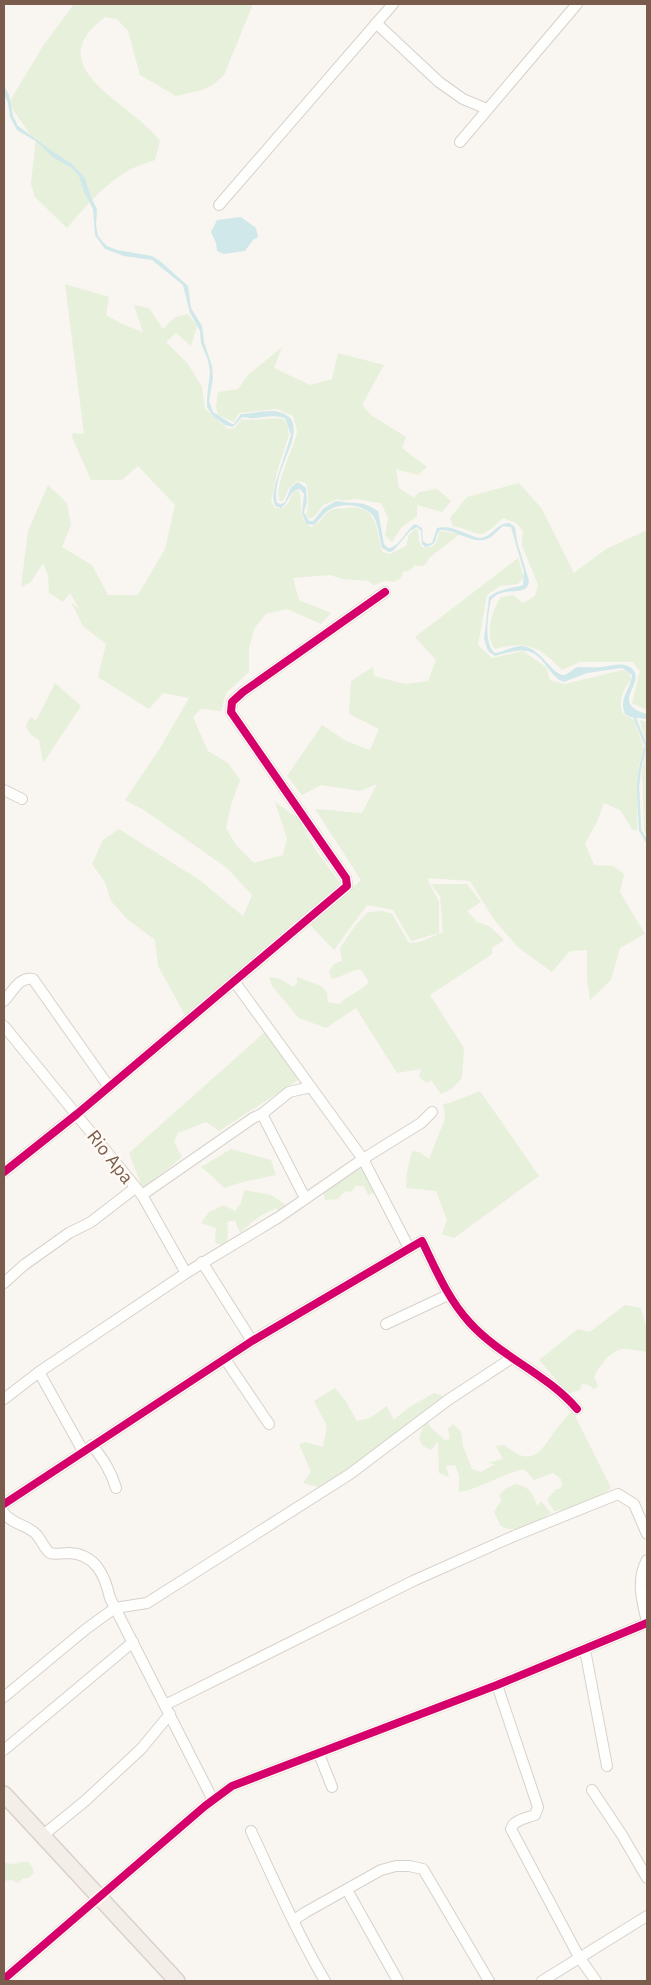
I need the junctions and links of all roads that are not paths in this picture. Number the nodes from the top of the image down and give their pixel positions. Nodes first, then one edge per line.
1 (393, 4) edge
2 (577, 4) edge
3 (376, 23) junction
4 (487, 109) junction
5 (460, 142) dead end
6 (220, 205) dead end
7 (385, 592) dead end
8 (4, 790) edge
9 (22, 799) dead end
10 (234, 982) junction
11 (4, 1001) edge
12 (4, 1026) edge
13 (109, 1087) junction
14 (310, 1087) junction
15 (432, 1112) dead end
16 (77, 1114) junction
17 (262, 1114) junction
18 (363, 1159) junction
19 (4, 1172) edge
20 (139, 1192) junction
21 (305, 1198) junction
22 (409, 1248) junction
23 (202, 1262) junction
24 (186, 1273) junction
25 (4, 1283) edge
26 (448, 1295) junction
27 (386, 1324) dead end
28 (252, 1341) junction
29 (512, 1358) junction
30 (225, 1359) junction
31 (39, 1372) junction
32 (4, 1400) edge
33 (577, 1409) dead end
34 (269, 1424) dead end
35 (92, 1445) junction
36 (83, 1451) junction
37 (116, 1488) dead end
38 (4, 1504) edge
39 (4, 1513) edge
40 (647, 1534) edge
41 (647, 1560) edge
42 (116, 1608) junction
43 (647, 1622) edge
44 (133, 1642) junction
45 (585, 1650) junction
46 (497, 1685) junction
47 (4, 1697) edge
48 (165, 1704) junction
49 (170, 1714) junction
50 (4, 1750) edge
51 (318, 1754) junction
52 (607, 1766) dead end
53 (332, 1787) dead end
54 (592, 1790) dead end
55 (4, 1794) edge
56 (213, 1800) junction
57 (251, 1831) dead end
58 (42, 1836) junction
59 (647, 1878) edge
60 (348, 1890) junction
61 (98, 1898) junction
62 (647, 1916) edge
63 (294, 1920) junction
64 (580, 1957) junction
65 (4, 1979) edge
66 (177, 1981) edge
67 (325, 1981) edge
68 (398, 1981) edge
69 (489, 1981) edge
70 (542, 1981) edge
71 (596, 1981) edge

1 - 3 street
2 - 4 street
3 - 4 street
3 - 6 street
4 - 5 street
7 - 10 street
8 - 9 street
10 - 13 street
10 - 14 street
11 - 13 street
12 - 16 street, Rio Apa
13 - 16 street
14 - 17 street
14 - 18 street
15 - 18 street
16 - 19 street
16 - 20 street, Rio Apa
17 - 20 street
17 - 21 street
18 - 21 street
18 - 22 street
20 - 24 street, Rio Apa
20 - 25 street
21 - 23 street
22 - 26 street
22 - 28 street
23 - 24 street
23 - 28 street
24 - 31 street
26 - 27 street
26 - 29 street
28 - 30 street
29 - 33 street
29 - 42 street
30 - 34 street
30 - 35 street
31 - 32 street
31 - 36 street
35 - 36 street
35 - 37 street
36 - 38 street
39 - 42 street
40 - 48 street
41 - 43 street
42 - 44 street
42 - 47 street
43 - 45 street
44 - 48 street
44 - 50 street
45 - 46 street
45 - 52 street
46 - 51 street
46 - 64 street
48 - 49 street
49 - 56 street
49 - 58 street
51 - 53 street
51 - 56 street
54 - 59 street
55 - 58 main road
56 - 61 street
57 - 63 street
58 - 61 main road
60 - 63 street
60 - 68 street
60 - 69 street
61 - 65 street
61 - 66 main road
62 - 64 street
63 - 67 street
64 - 70 street
64 - 71 street

